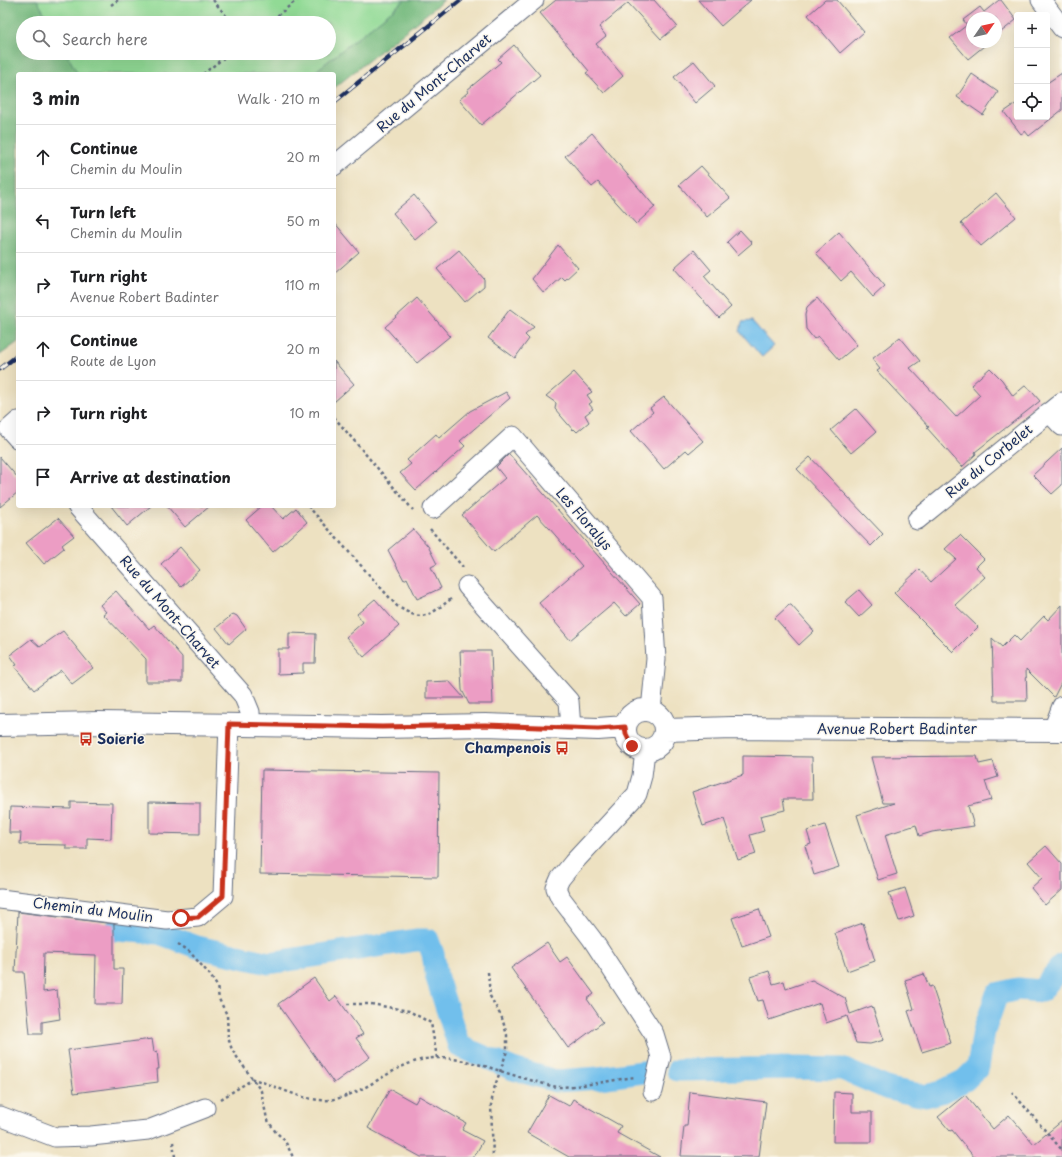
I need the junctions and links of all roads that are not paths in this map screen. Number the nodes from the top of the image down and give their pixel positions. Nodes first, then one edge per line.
1 (534, 0) edge
2 (1041, 0) edge
3 (1062, 28) edge
4 (336, 164) edge
5 (1056, 407) edge
6 (16, 423) edge
7 (1062, 426) edge
8 (16, 437) edge
9 (79, 508) edge
10 (433, 509) dead end
11 (917, 520) dead end
12 (467, 586) road end
13 (1062, 706) edge
14 (651, 710) junction
15 (240, 724) junction
16 (0, 725) edge
17 (625, 727) junction
18 (571, 728) junction
19 (666, 730) junction
20 (1057, 730) edge
21 (644, 751) junction
22 (0, 899) edge
23 (654, 1082) road end
24 (205, 1108) road end
25 (0, 1116) edge

1 - 4 street, Rue du Mont-Charvet
2 - 3 street
5 - 7 street
5 - 11 street, Rue du Corbelet
6 - 8 street
9 - 15 street, Rue du Mont-Charvet
10 - 14 street, Les Floralys
12 - 18 street
13 - 20 street
14 - 17 main road
14 - 19 main road
15 - 16 main road
15 - 18 main road
15 - 22 street, Chemin du Moulin
17 - 18 main road
17 - 21 main road
19 - 20 main road, Avenue Robert Badinter
19 - 21 main road
21 - 23 street
24 - 25 street

